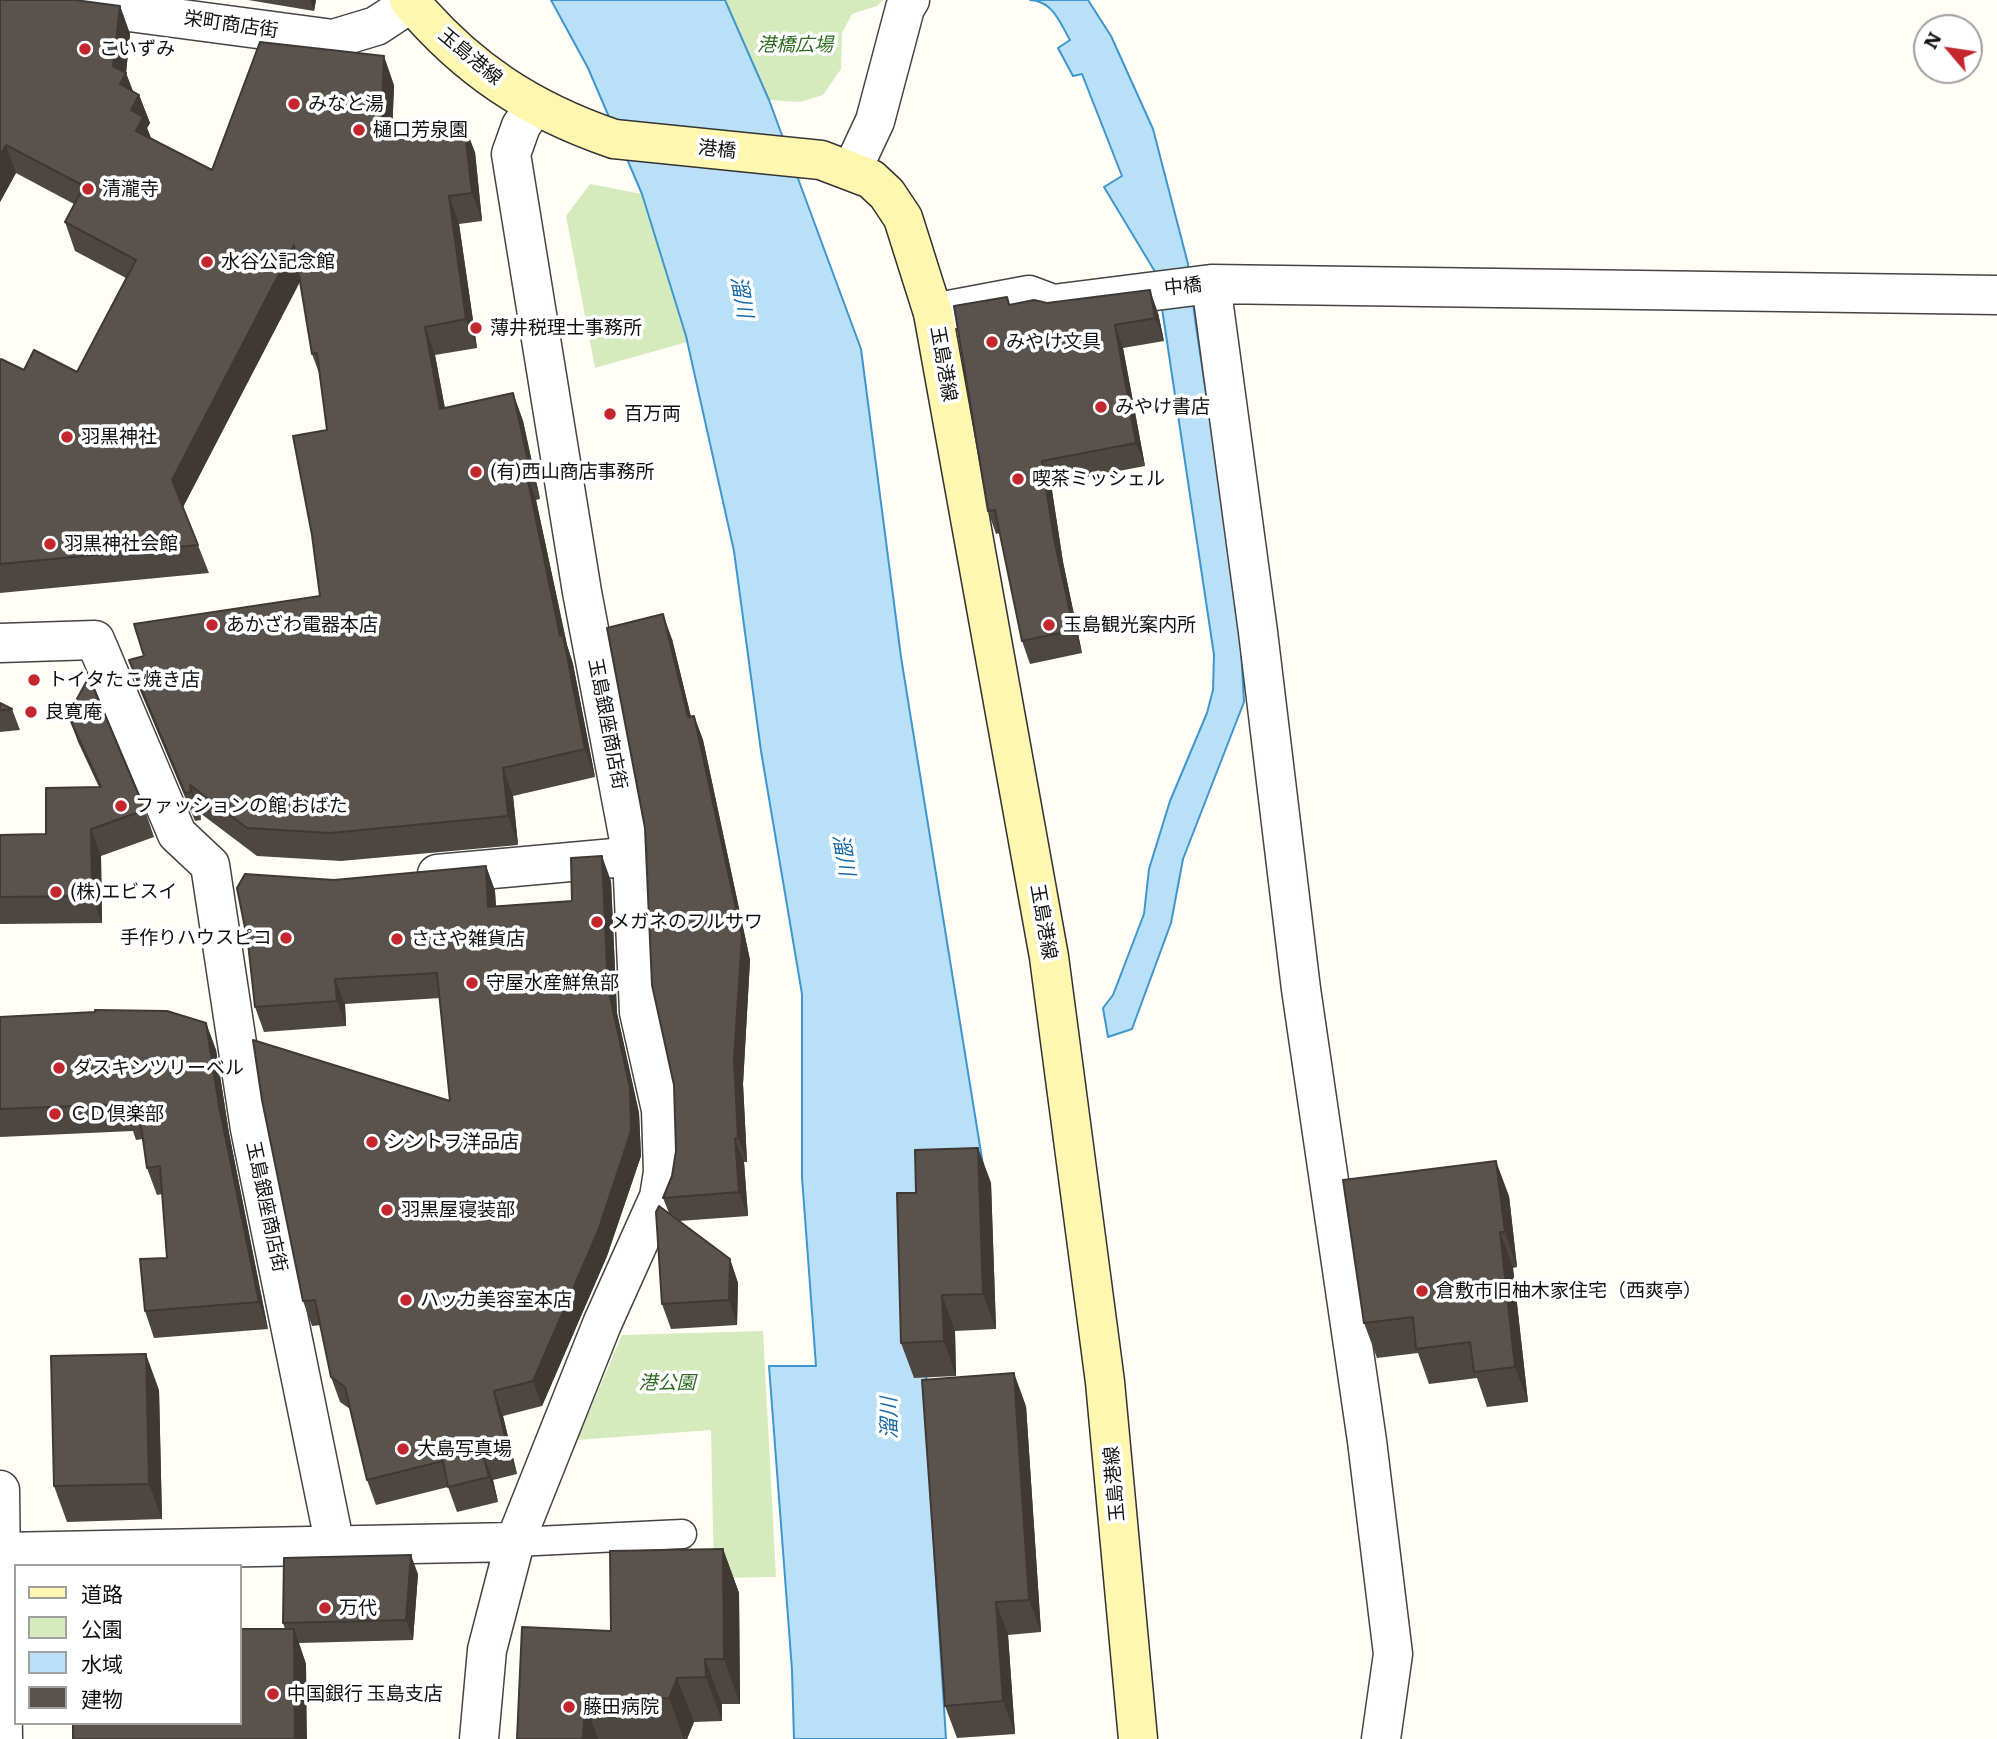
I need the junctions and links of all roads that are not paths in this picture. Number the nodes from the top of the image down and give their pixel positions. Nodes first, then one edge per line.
1 (410, 2) edge
2 (0, 3) edge
3 (908, 4) edge
4 (534, 107) junction
5 (614, 139) joint
6 (836, 165) junction
7 (1211, 284) junction
8 (1997, 295) edge
9 (933, 313) junction
10 (0, 643) edge
11 (632, 856) junction
12 (407, 877) edge
13 (0, 1490) edge
14 (682, 1534) dead end
15 (515, 1542) junction
16 (335, 1546) junction
17 (2, 1552) edge
18 (3, 1739) edge
19 (479, 1739) edge
20 (1138, 1739) edge
21 (1381, 1739) edge

1 - 2 street, 栄町商店街
1 - 4 main road, 玉島港線
3 - 6 street
4 - 5 main road, 玉島港線
4 - 11 street, 玉島銀座商店街
5 - 6 main road, 港橋
6 - 9 main road, 玉島港線
7 - 8 street, 中橋
7 - 9 street, 中橋
7 - 21 street
9 - 20 main road, 玉島港線
10 - 16 street, 玉島銀座商店街
11 - 12 street
11 - 15 street, 玉島銀座商店街
13 - 17 street
14 - 15 lane
15 - 16 street
15 - 19 street, 玉島銀座商店街
16 - 17 street
17 - 18 street

